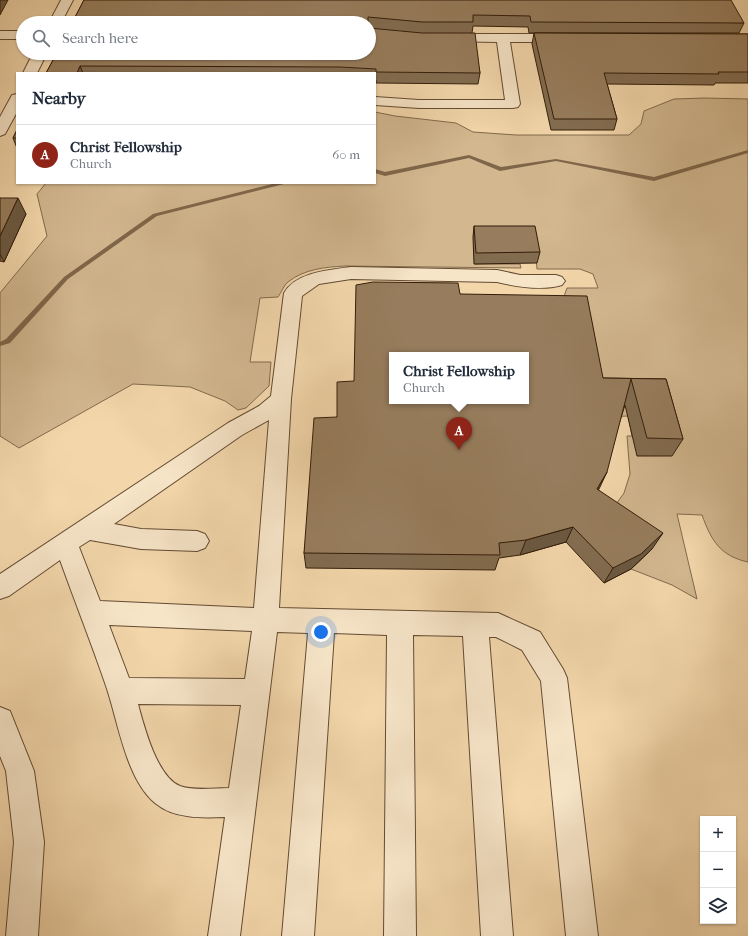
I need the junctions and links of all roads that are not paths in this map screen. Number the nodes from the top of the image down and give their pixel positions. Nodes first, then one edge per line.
1 (67, 0) edge
2 (59, 16) edge
3 (429, 38) edge
4 (503, 38) junction
5 (573, 38) edge
6 (36, 60) edge
7 (30, 72) edge
8 (16, 100) edge
9 (376, 101) edge
10 (0, 131) edge
11 (556, 281) dead end
12 (281, 399) junction
13 (76, 536) junction
14 (197, 541) dead end
15 (0, 588) edge
16 (91, 612) junction
17 (266, 620) junction
18 (322, 621) junction
19 (400, 623) junction
20 (475, 625) junction
21 (120, 691) junction
22 (256, 692) junction
23 (0, 721) edge
24 (241, 802) junction
25 (22, 936) edge
26 (224, 936) edge
27 (298, 936) edge
28 (400, 936) edge
29 (497, 936) edge
30 (582, 936) edge

1 - 2 street
3 - 4 street
4 - 5 street
4 - 9 street
6 - 7 street
8 - 10 street
11 - 12 street
12 - 13 street
12 - 17 street
13 - 14 street
13 - 15 street
13 - 16 street
16 - 17 street
16 - 21 street
17 - 18 street
17 - 22 street
18 - 19 street
18 - 27 street
19 - 20 street
19 - 28 street
20 - 29 street
20 - 30 street
21 - 22 street
21 - 24 street
22 - 24 street
23 - 25 street
24 - 26 street

